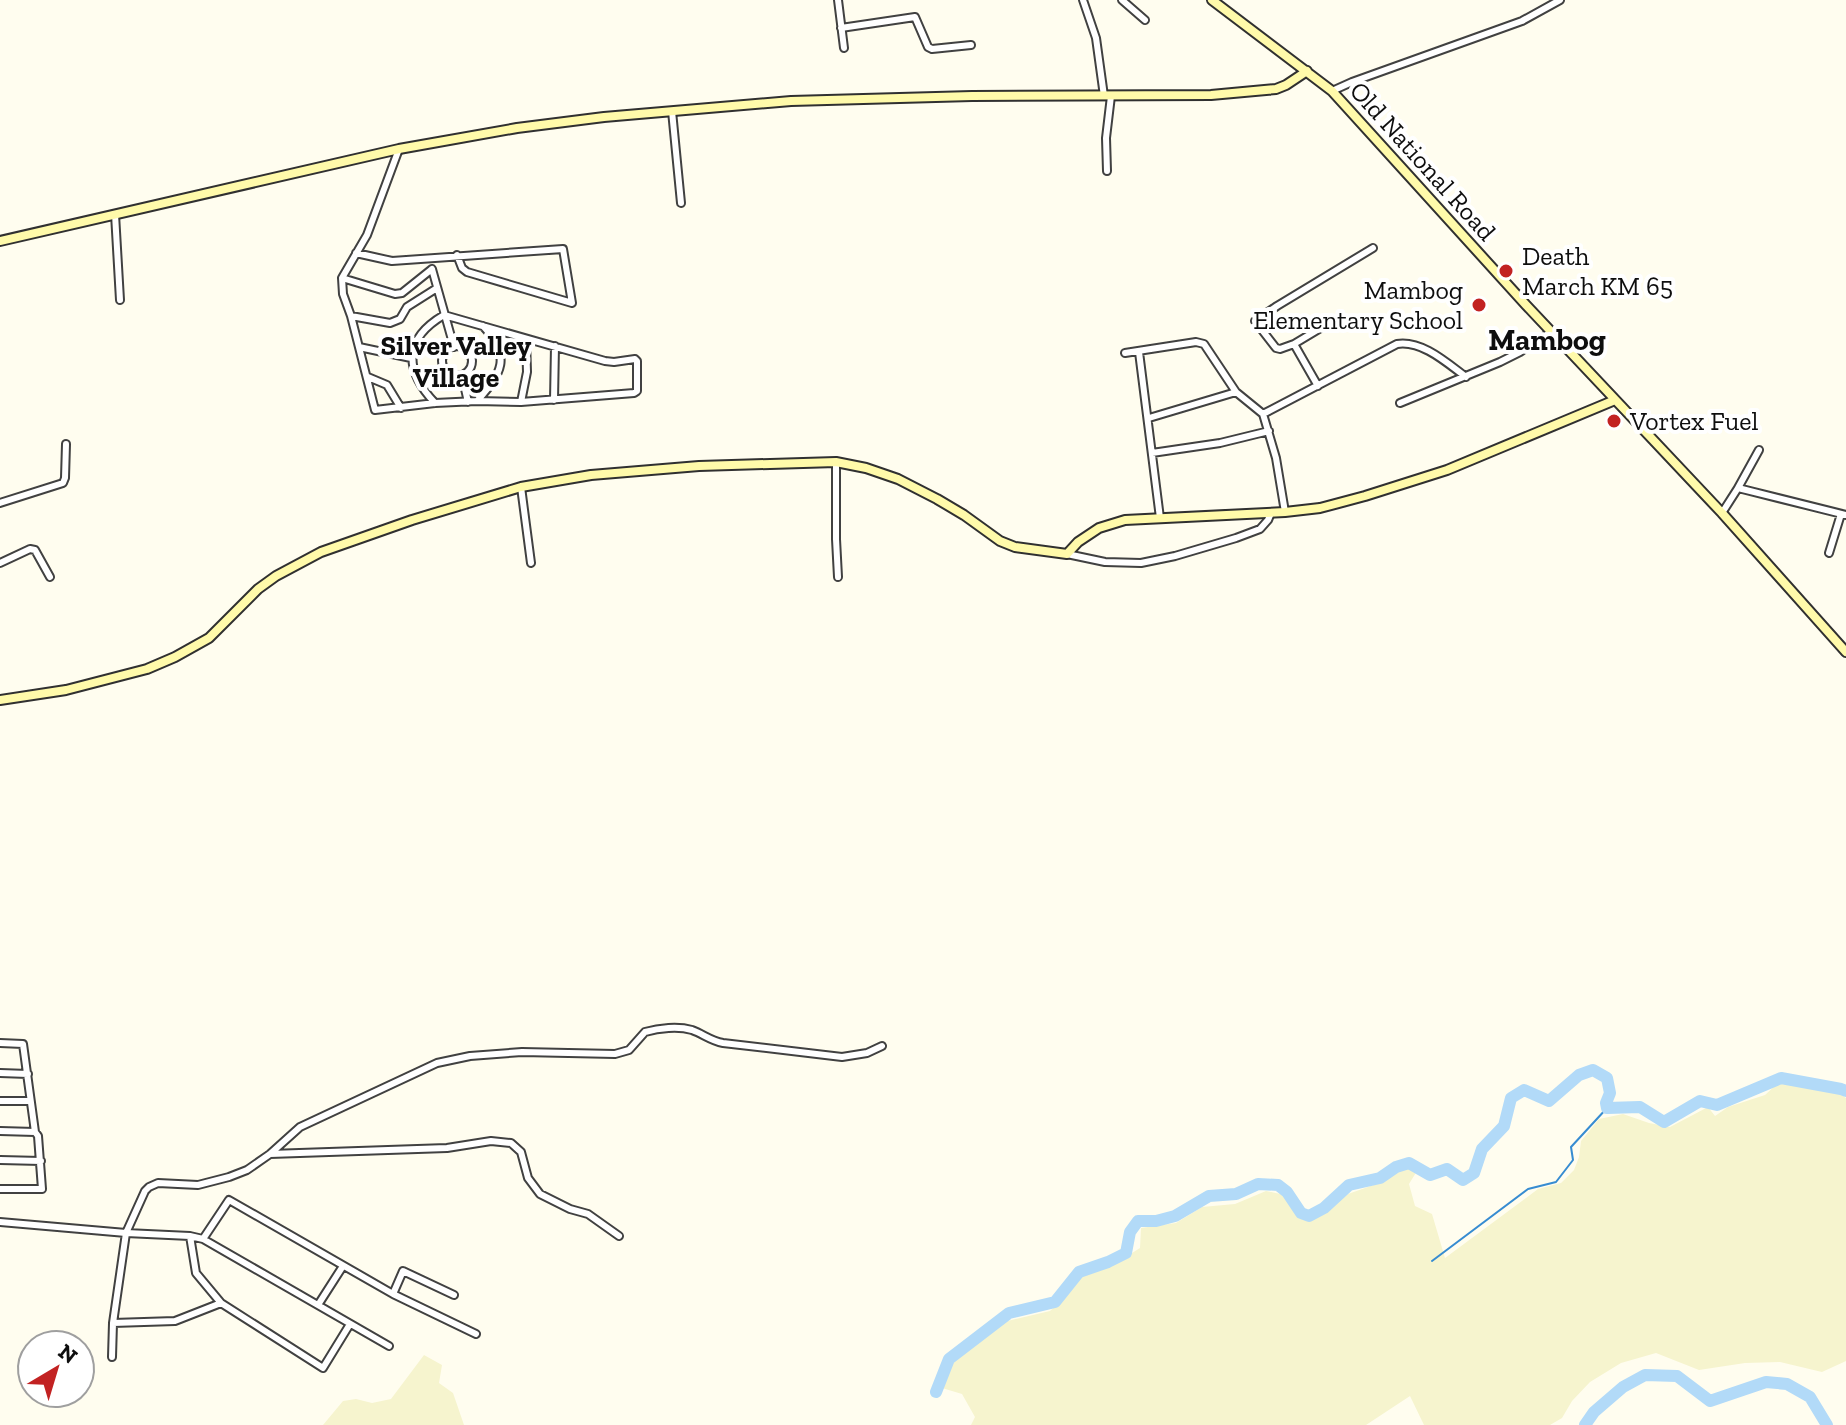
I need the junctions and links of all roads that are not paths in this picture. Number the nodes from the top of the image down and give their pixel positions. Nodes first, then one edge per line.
1 (838, 0) edge
2 (1083, 0) edge
3 (1122, 0) edge
4 (1212, 0) edge
5 (1560, 0) edge
6 (1145, 20) dead end
7 (841, 28) junction
8 (971, 45) dead end
9 (844, 48) dead end
10 (1307, 71) junction
11 (1332, 91) junction
12 (1107, 96) junction
13 (672, 111) junction
14 (399, 149) junction
15 (1107, 171) dead end
16 (681, 203) dead end
17 (115, 214) junction
18 (0, 241) edge
19 (1373, 248) dead end
20 (356, 253) junction
21 (457, 255) junction
22 (429, 257) junction
23 (432, 269) junction
24 (342, 278) junction
25 (437, 288) junction
26 (120, 300) dead end
27 (444, 315) junction
28 (351, 316) junction
29 (481, 324) junction
30 (1324, 326) dead end
31 (1551, 332) junction
32 (526, 339) junction
33 (1294, 344) junction
34 (555, 346) junction
35 (359, 347) junction
36 (454, 347) junction
37 (1139, 352) junction
38 (1125, 353) dead end
39 (411, 358) junction
40 (462, 376) junction
41 (368, 377) junction
42 (1466, 377) junction
43 (1318, 386) junction
44 (1236, 392) junction
45 (554, 400) junction
46 (1615, 400) junction
47 (477, 401) junction
48 (468, 402) junction
49 (521, 402) junction
50 (435, 403) junction
51 (1400, 403) dead end
52 (401, 408) junction
53 (1263, 414) junction
54 (1149, 418) junction
55 (1269, 431) junction
56 (66, 444) dead end
57 (1759, 450) dead end
58 (1152, 453) junction
59 (836, 462) junction
60 (521, 487) junction
61 (1738, 488) junction
62 (0, 503) edge
63 (1285, 512) junction
64 (1271, 513) junction
65 (1722, 513) junction
66 (1844, 514) edge
67 (1160, 518) junction
68 (1829, 553) dead end
69 (1067, 554) junction
70 (0, 563) edge
71 (531, 563) dead end
72 (50, 577) dead end
73 (838, 577) dead end
74 (1846, 652) edge
75 (0, 700) edge
76 (0, 1043) edge
77 (882, 1046) dead end
78 (0, 1073) edge
79 (28, 1074) junction
80 (0, 1101) edge
81 (30, 1101) junction
82 (0, 1131) edge
83 (35, 1132) junction
84 (270, 1154) junction
85 (0, 1160) edge
86 (41, 1161) junction
87 (0, 1189) edge
88 (0, 1222) edge
89 (126, 1233) junction
90 (190, 1236) junction
91 (619, 1236) dead end
92 (203, 1239) junction
93 (343, 1266) junction
94 (393, 1294) junction
95 (454, 1295) dead end
96 (221, 1303) junction
97 (318, 1305) junction
98 (113, 1323) junction
99 (350, 1324) junction
100 (476, 1334) dead end
101 (389, 1346) dead end
102 (112, 1357) dead end

1 - 7 street
2 - 12 street
3 - 6 street
4 - 10 street, Old National Road
5 - 11 street
7 - 8 street
7 - 9 street
10 - 11 street, Old National Road
10 - 12 street
11 - 31 street, Old National Road
12 - 13 street
12 - 15 street
13 - 14 street
13 - 16 street
14 - 17 street
14 - 20 street
17 - 18 street
17 - 26 street
19 - 33 street
20 - 22 street
20 - 24 street
21 - 21 street
21 - 22 street
22 - 23 street
23 - 24 street
23 - 25 street
24 - 28 street
25 - 27 street
25 - 28 street
27 - 29 street
27 - 36 street
27 - 39 street
28 - 35 street
29 - 32 street
29 - 47 street
30 - 33 street
31 - 42 street
31 - 46 street, Old National Road
32 - 34 street
32 - 49 street
33 - 43 street
34 - 45 street
34 - 45 street
35 - 39 street
35 - 41 street
36 - 40 street
36 - 40 street
37 - 38 street
37 - 44 street
37 - 54 street
39 - 50 street
40 - 48 street
41 - 52 street
41 - 52 street
42 - 43 street
42 - 51 street
43 - 53 street
44 - 53 street
44 - 54 street
45 - 49 street
46 - 63 street
46 - 65 street, Old National Road
47 - 48 street
47 - 49 street
48 - 50 street
50 - 52 street
53 - 55 street
54 - 58 street
55 - 58 street
55 - 63 street
56 - 62 street
57 - 61 street
58 - 67 street
59 - 60 street
59 - 69 street
59 - 73 street
60 - 71 street
60 - 75 street
61 - 65 street
61 - 66 street
63 - 64 street
64 - 67 street
64 - 69 street
65 - 74 street, Old National Road
66 - 68 street
67 - 69 street
70 - 72 street
76 - 79 street
77 - 84 street
78 - 79 street
79 - 81 street
80 - 81 street
81 - 83 street
82 - 83 street
83 - 86 street
84 - 89 street
84 - 91 street
85 - 86 street
86 - 87 street
88 - 89 street
89 - 90 street
89 - 98 street
90 - 92 street
90 - 96 street
92 - 93 street
92 - 97 street
93 - 94 street
93 - 97 street
94 - 95 street
94 - 100 street
96 - 98 street
96 - 99 street
97 - 99 street
98 - 102 street
99 - 101 street

